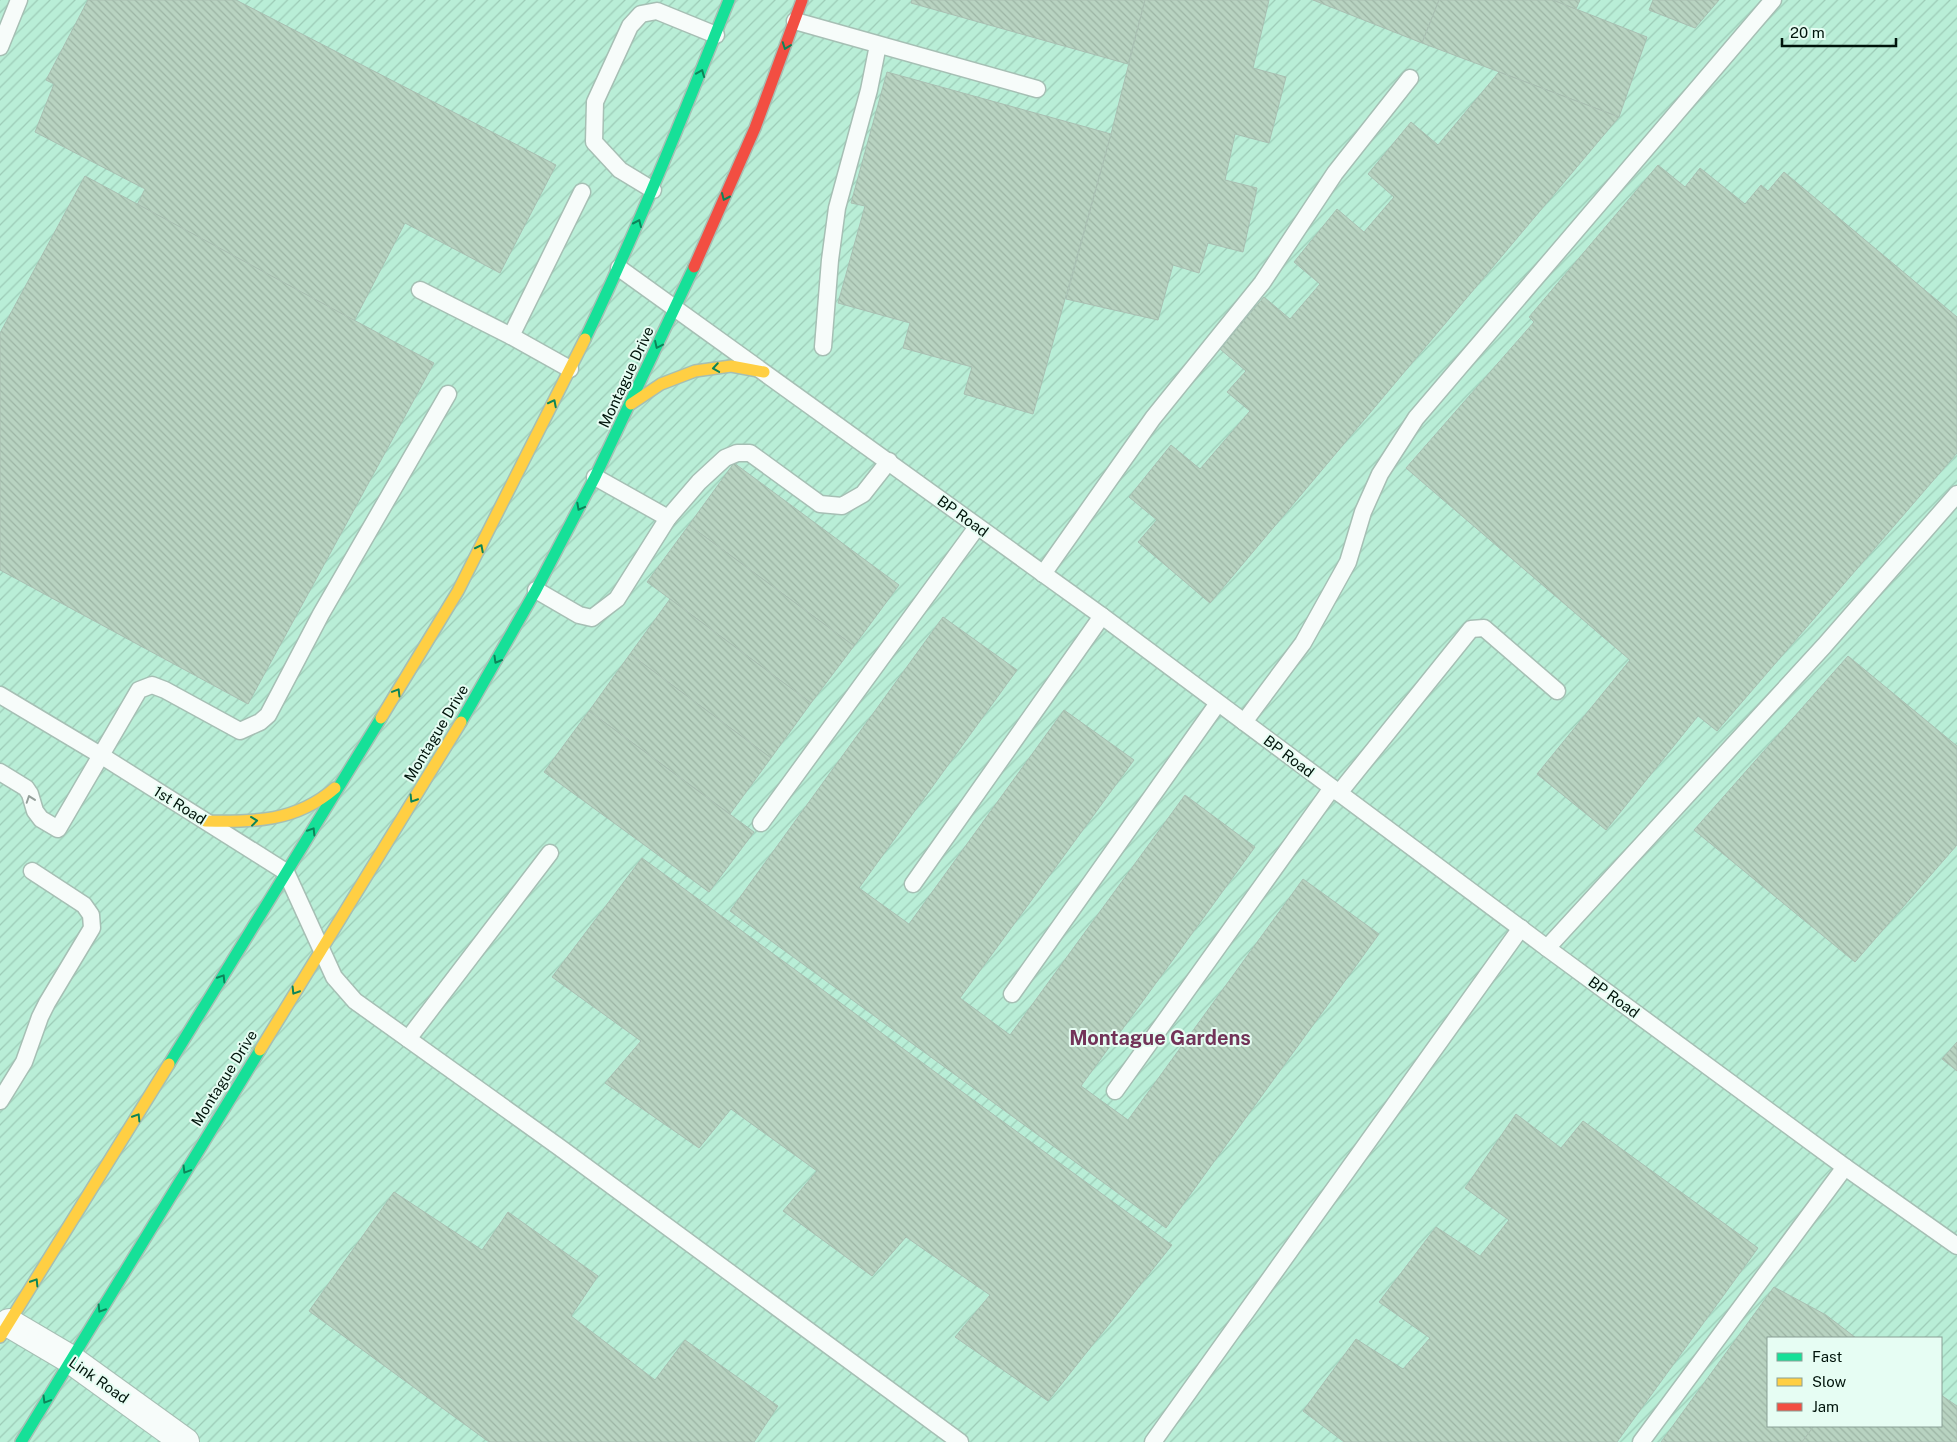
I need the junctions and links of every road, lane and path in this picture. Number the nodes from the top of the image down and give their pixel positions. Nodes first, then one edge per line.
1 (19, 0) edge
2 (729, 0) edge
3 (802, 0) edge
4 (1773, 0) edge
5 (795, 21) junction
6 (716, 35) junction
7 (878, 46) junction
8 (0, 47) edge
9 (1410, 78) dead end
10 (1037, 89) dead end
11 (653, 190) junction
12 (582, 192) dead end
13 (619, 268) junction
14 (420, 290) dead end
15 (676, 307) junction
16 (512, 336) junction
17 (824, 347) dead end
18 (570, 368) junction
19 (764, 372) junction
20 (448, 394) dead end
21 (631, 404) junction
22 (889, 461) junction
23 (595, 477) junction
24 (1957, 494) edge
25 (668, 518) junction
26 (977, 527) junction
27 (1043, 574) junction
28 (536, 590) junction
29 (1102, 616) junction
30 (1557, 691) dead end
31 (0, 695) edge
32 (1218, 703) junction
33 (1244, 722) junction
34 (102, 756) junction
35 (0, 772) edge
36 (342, 783) junction
37 (1336, 791) junction
38 (205, 821) junction
39 (761, 823) dead end
40 (550, 853) dead end
41 (32, 871) dead end
42 (286, 872) junction
43 (913, 884) dead end
44 (1521, 928) junction
45 (1547, 948) junction
46 (321, 950) junction
47 (1012, 994) dead end
48 (408, 1039) junction
49 (1115, 1091) dead end
50 (0, 1101) edge
51 (1845, 1167) junction
52 (1957, 1246) edge
53 (3, 1326) edge
54 (70, 1359) junction
55 (21, 1442) edge
56 (185, 1442) edge
57 (960, 1442) edge
58 (1153, 1442) edge
59 (1641, 1442) edge

1 - 8 lane
2 - 6 main road
3 - 5 main road, Montague Drive
4 - 33 lane
5 - 7 lane
5 -> 15 main road, Montague Drive
11 -> 6 main road
6 - 11 lane
7 - 10 lane
7 - 17 lane
9 - 27 lane
13 -> 11 main road
12 - 16 lane
13 - 15 lane, BP Road
13 - 18 main road
14 - 16 lane
15 - 19 lane, BP Road
15 -> 21 main road, Montague Drive
16 - 18 lane
36 -> 18 main road
19 -> 21 main road
19 - 22 lane, BP Road
20 - 34 lane
21 - 23 main road, Montague Drive
22 - 25 lane
22 - 26 lane, BP Road
23 - 25 lane
23 -> 28 main road, Montague Drive
24 - 45 lane
25 - 28 lane
26 - 27 lane, BP Road
26 - 39 lane
27 - 29 lane, BP Road
28 -> 46 main road, Montague Drive
29 - 32 lane, BP Road
29 - 43 lane
30 - 37 lane
31 - 34 lane, 1st Road
32 - 33 lane, BP Road
32 - 47 lane
33 - 37 lane, BP Road
34 -> 35 lane
34 - 38 lane, 1st Road
38 -> 36 main road
42 -> 36 main road
37 - 44 lane, BP Road
37 - 49 lane
38 - 42 lane, 1st Road
40 - 48 lane
41 - 50 lane
42 - 46 lane
53 -> 42 main road
44 - 45 lane, BP Road
44 - 58 lane
45 - 51 lane, BP Road
46 - 48 lane
46 -> 54 main road, Montague Drive
48 - 57 lane
51 - 52 lane, BP Road
51 - 59 lane
53 - 54 street, Link Road
54 -> 55 main road, Montague Drive
54 - 56 street, Link Road

